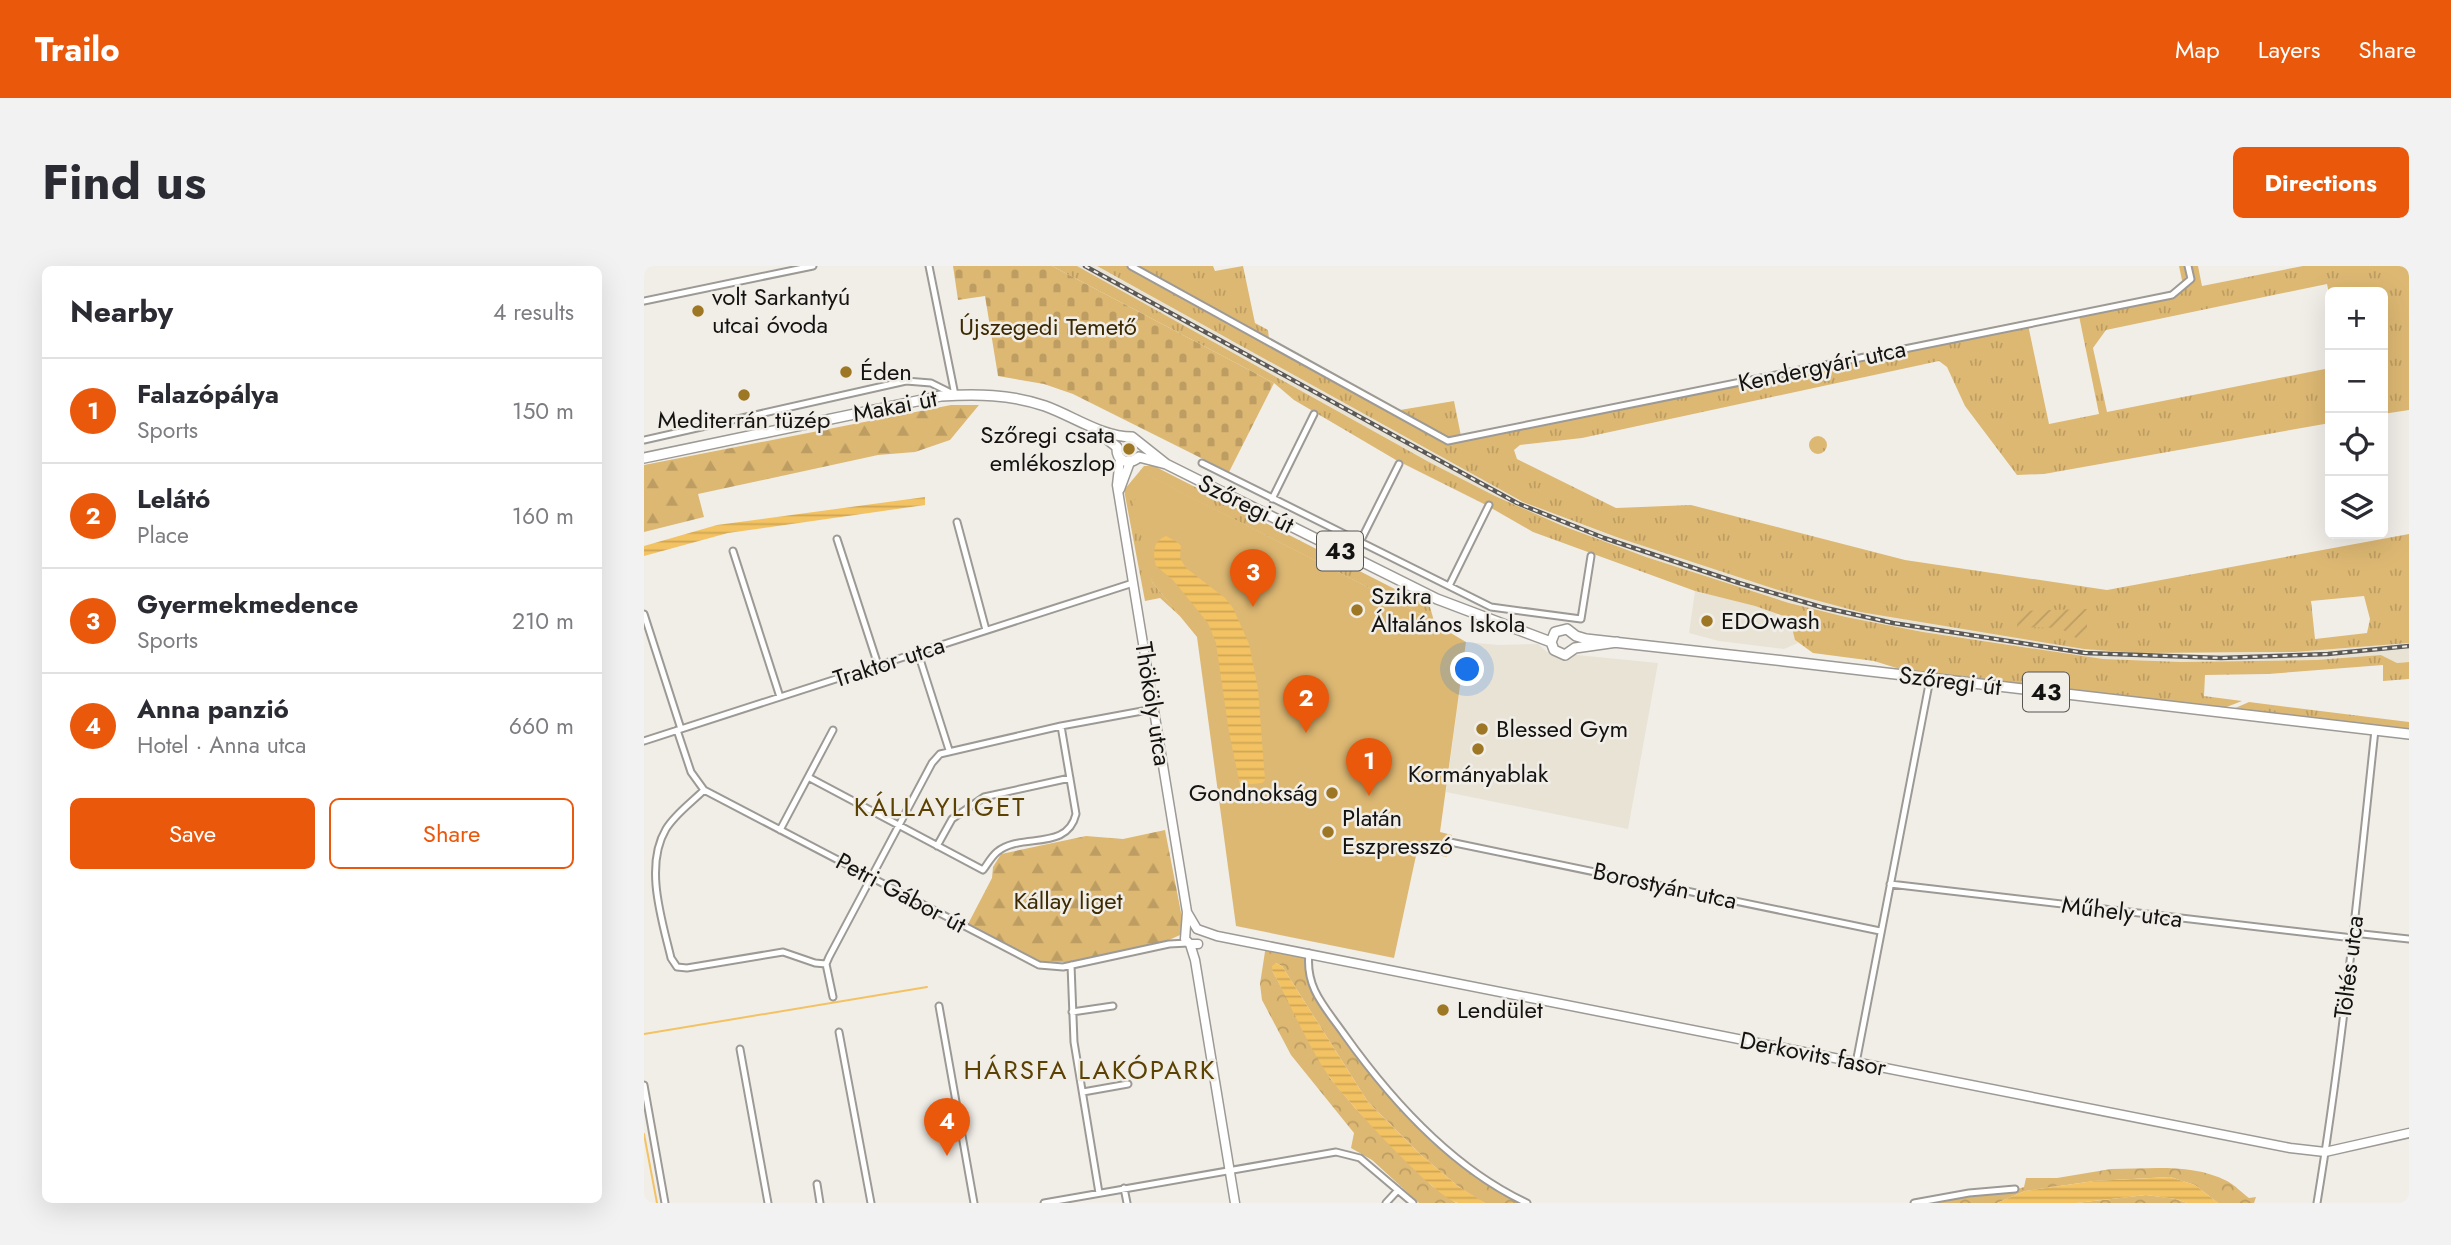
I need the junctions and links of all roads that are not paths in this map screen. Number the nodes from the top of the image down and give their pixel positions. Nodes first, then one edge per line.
1 (813, 266) edge
2 (929, 266) edge
3 (1131, 266) edge
4 (2188, 266) edge
5 (644, 301) edge
6 (955, 395) junction
7 (1314, 414) dead end
8 (1094, 428) junction
9 (1124, 438) junction
10 (644, 440) edge
11 (1141, 446) junction
12 (1117, 447) junction
13 (644, 458) edge
14 (1130, 460) junction
15 (1202, 463) dead end
16 (1166, 464) junction
17 (1399, 464) dead end
18 (1272, 499) junction
19 (1489, 505) dead end
20 (957, 522) dead end
21 (837, 539) dead end
22 (1360, 542) junction
23 (733, 551) dead end
24 (1591, 556) dead end
25 (1133, 583) junction
26 (1449, 586) junction
27 (644, 614) edge
28 (986, 630) junction
29 (1576, 636) junction
30 (1552, 638) junction
31 (1617, 642) junction
32 (1575, 648) junction
33 (918, 653) junction
34 (878, 665) junction
35 (1930, 679) junction
36 (780, 696) junction
37 (1153, 709) junction
38 (1061, 726) junction
39 (679, 730) junction
40 (833, 730) dead end
41 (2375, 730) junction
42 (2409, 734) edge
43 (644, 741) edge
44 (949, 750) junction
45 (808, 777) junction
46 (1070, 778) junction
47 (704, 790) junction
48 (898, 825) junction
49 (780, 830) junction
50 (1450, 842) dead end
51 (937, 846) junction
52 (871, 877) junction
53 (1890, 884) junction
54 (1187, 912) junction
55 (1198, 930) junction
56 (1880, 931) junction
57 (1217, 936) junction
58 (2353, 936) junction
59 (2409, 939) edge
60 (1191, 940) junction
61 (1309, 953) junction
62 (826, 964) junction
63 (1071, 965) junction
64 (834, 997) dead end
65 (939, 1006) dead end
66 (1113, 1006) dead end
67 (1072, 1012) junction
68 (839, 1031) dead end
69 (740, 1049) dead end
70 (1856, 1063) junction
71 (1128, 1084) dead end
72 (644, 1086) edge
73 (1083, 1091) junction
74 (2409, 1133) edge
75 (2325, 1152) junction
76 (1229, 1169) junction
77 (817, 1184) dead end
78 (1124, 1188) junction
79 (2015, 1189) dead end
80 (1398, 1190) junction
81 (1099, 1193) junction
82 (665, 1203) edge
83 (768, 1203) edge
84 (820, 1203) edge
85 (871, 1203) edge
86 (974, 1203) edge
87 (1044, 1203) edge
88 (1127, 1203) edge
89 (1235, 1203) edge
90 (1386, 1203) edge
91 (1413, 1203) edge
92 (1527, 1203) edge
93 (1913, 1203) edge
94 (2317, 1203) edge

1 - 5 street
2 - 6 street
3 - 4 street, Kendergyári utca
6 - 8 main road, Szőregi út / 43
6 - 10 street, Makai út
6 - 13 main road, Makai út / 43
7 - 18 street
8 - 9 main road, Szőregi út / 43
8 - 12 main road, Szőregi út / 43
9 - 11 main road, Szőregi út / 43
9 - 12 main road
11 - 14 main road
11 - 16 main road, Szőregi út / 43
12 - 14 main road
14 - 16 main road, Szőregi út / 43
14 - 25 street, Thököly utca
15 - 18 street, Szőregi út
16 - 30 main road, Szőregi út / 43
17 - 22 street
18 - 22 street, Szőregi út
19 - 26 street
20 - 28 street
21 - 34 street
22 - 26 street, Szőregi út
23 - 36 street
24 - 26 street, Szőregi út
25 - 28 street, Traktor utca
25 - 37 street, Thököly utca
27 - 39 street
28 - 33 street, Traktor utca
29 - 30 main road, Szőregi út / 43
29 - 31 main road, Szőregi út / 43
29 - 32 main road
30 - 32 main road, Szőregi út / 43
31 - 32 main road, Szőregi út / 43
31 - 35 main road, Szőregi út / 43
33 - 34 street, Traktor utca
33 - 44 street
34 - 36 street, Traktor utca
35 - 41 main road, Szőregi út / 43
35 - 53 street
36 - 39 street, Traktor utca
37 - 38 street
37 - 54 street, Thököly utca
38 - 44 street
38 - 46 street
39 - 43 street, Traktor utca
39 - 47 street
40 - 45 street
41 - 42 main road, Szőregi út / 43
41 - 58 street, Töltés utca
44 - 48 street
45 - 48 street
45 - 49 street
46 - 51 street
46 - 51 street
47 - 49 street, Petri Gábor út
47 - 62 street
48 - 51 street
48 - 52 street
49 - 52 street, Petri Gábor út
50 - 56 street, Borostyán utca
52 - 62 street
52 - 63 street, Petri Gábor út
53 - 56 street
53 - 58 street, Műhely utca
54 - 55 street
54 - 60 street
55 - 57 street, Derkovits fasor
55 - 60 street
56 - 70 street
57 - 60 street
57 - 61 street, Derkovits fasor
58 - 59 street, Műhely utca
58 - 75 street, Töltés utca
60 - 63 street, Petri Gábor út
60 - 76 street
61 - 70 street, Derkovits fasor
61 - 92 street
62 - 64 street
63 - 67 street
65 - 86 street
66 - 67 street
67 - 73 street
68 - 85 street
69 - 83 street
70 - 75 street, Derkovits fasor
71 - 73 street
72 - 82 street
73 - 81 street
74 - 75 street, Derkovits fasor
75 - 94 street, Töltés utca
76 - 78 street
76 - 80 street
76 - 89 street
77 - 84 street
78 - 81 street
78 - 88 street
79 - 93 street
80 - 90 street
80 - 91 street
81 - 87 street

